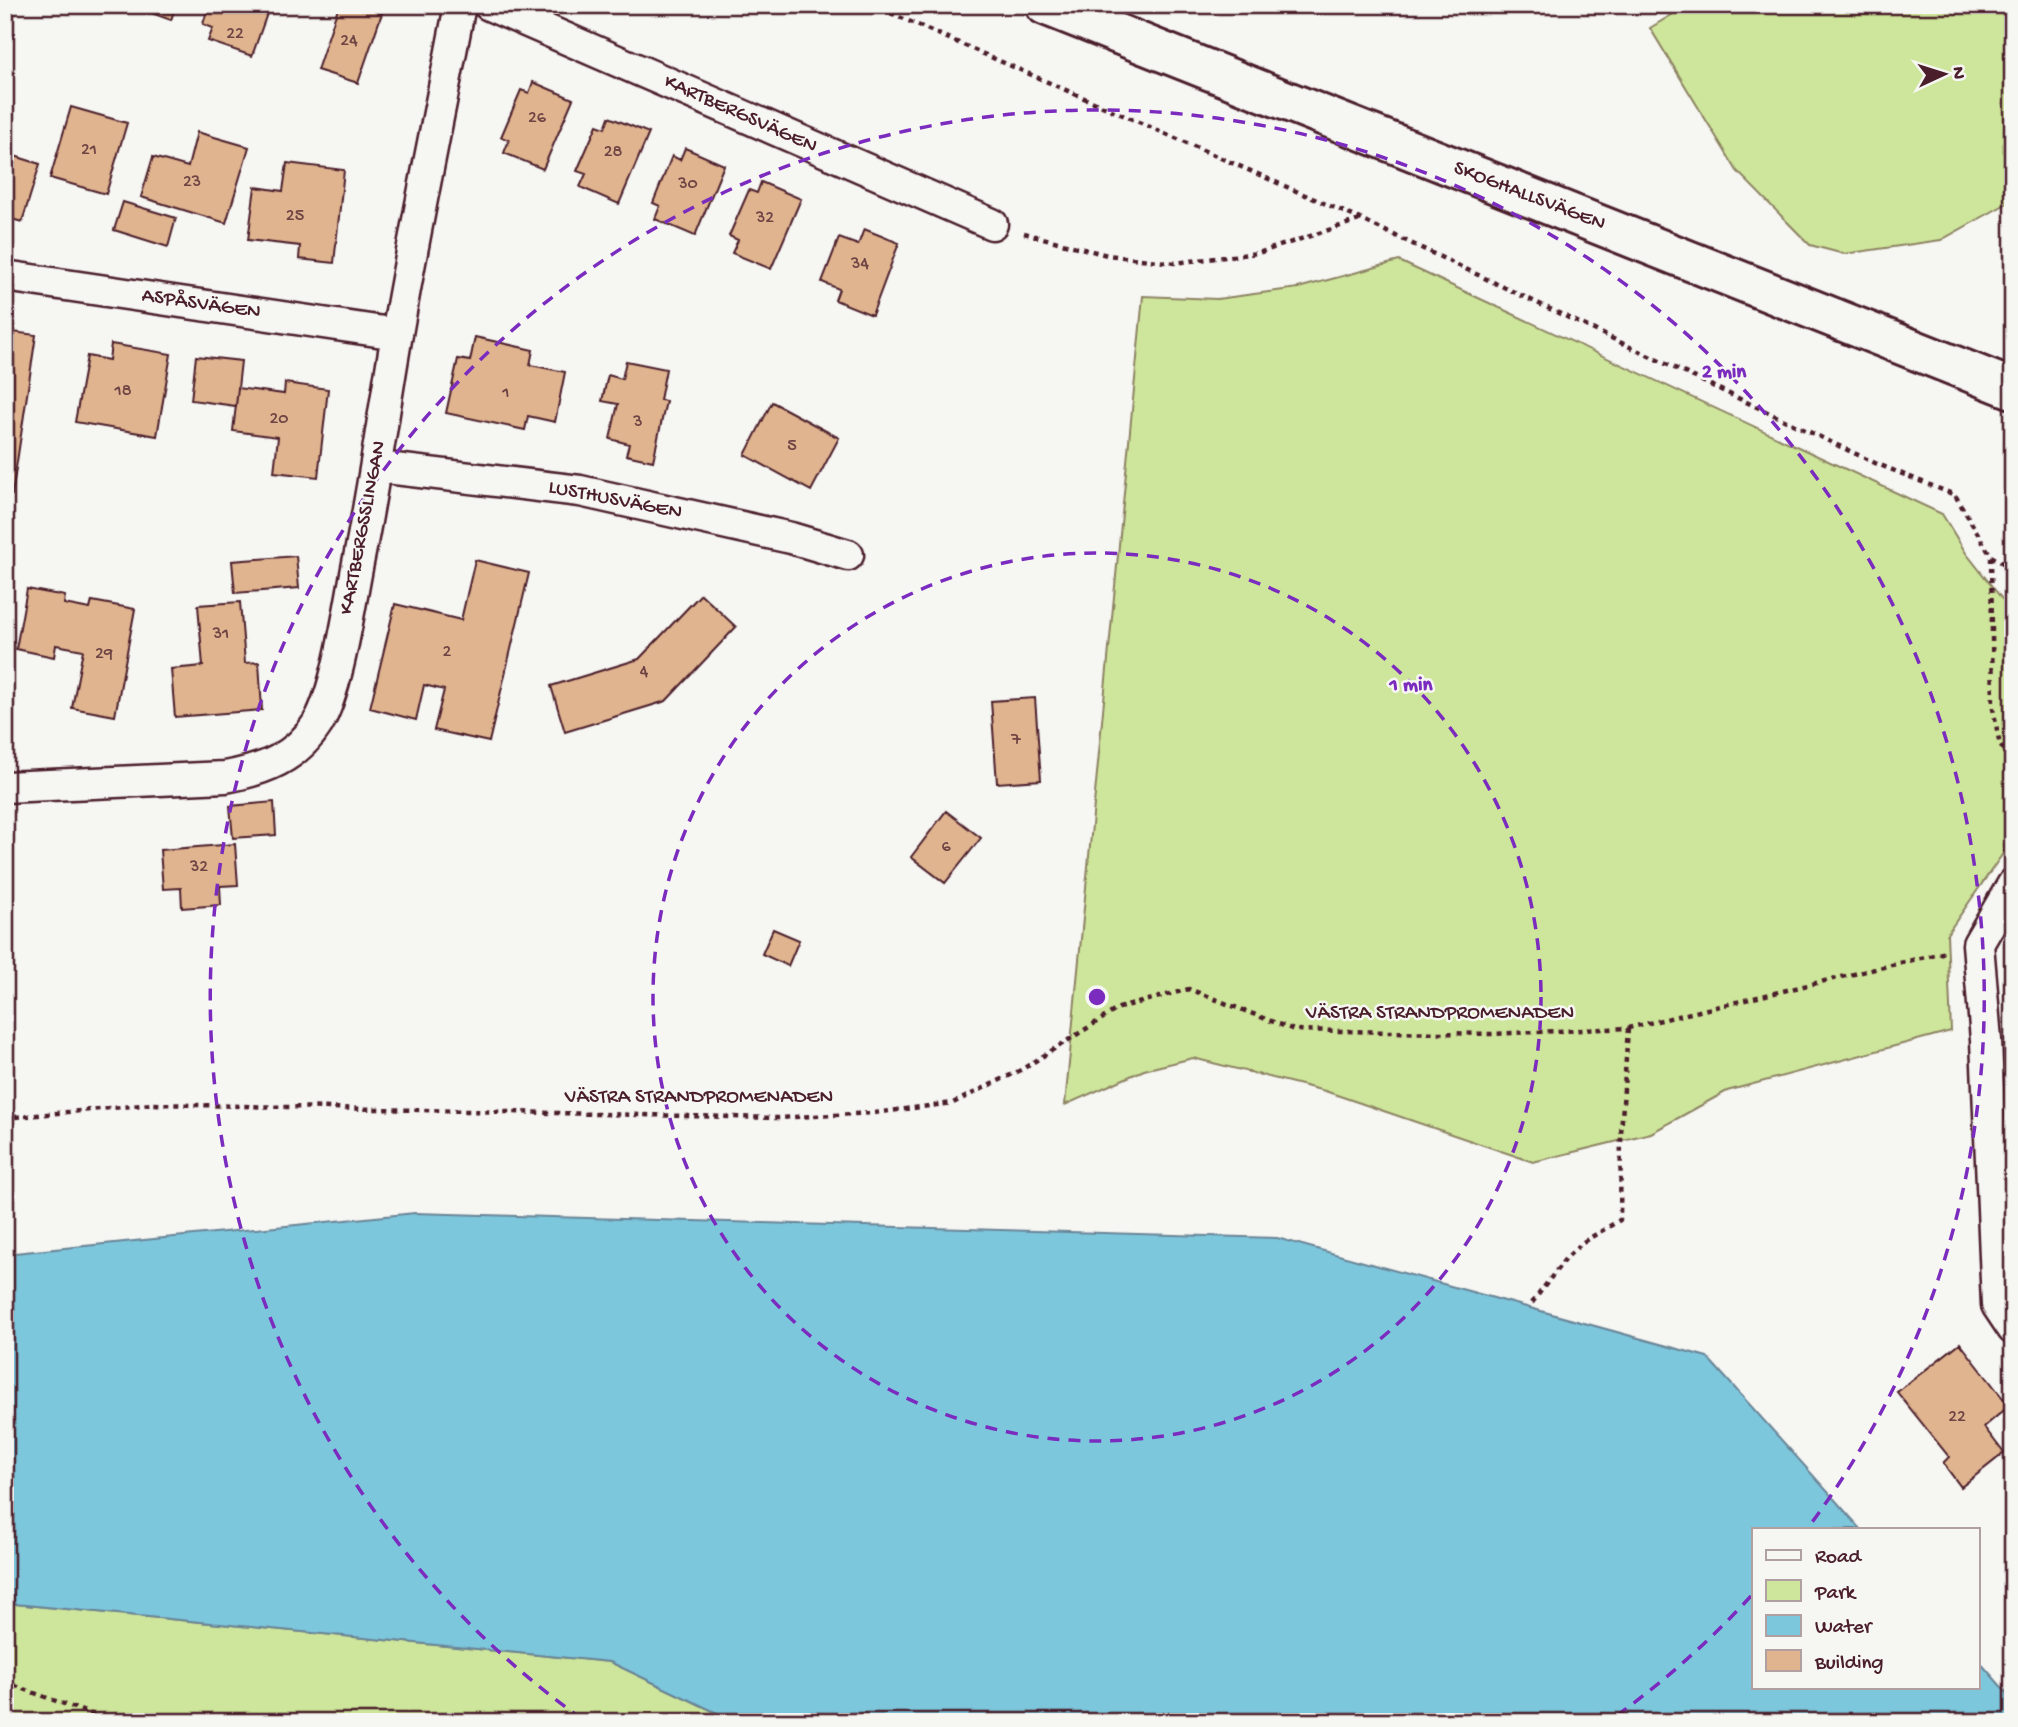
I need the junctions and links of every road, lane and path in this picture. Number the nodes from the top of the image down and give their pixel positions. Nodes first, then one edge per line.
1 (460, 5) edge
2 (489, 5) edge
3 (872, 5) edge
4 (1045, 5) edge
5 (1360, 219) junction
6 (992, 224) joint
7 (5, 276) edge
8 (397, 334) junction
9 (2013, 389) edge
10 (377, 467) junction
11 (848, 555) dead end
12 (1991, 556) junction
13 (2013, 569) edge
14 (2013, 756) edge
15 (5, 787) edge
16 (2013, 884) edge
17 (1978, 944) junction
18 (1628, 1028) junction
19 (1986, 1040) junction
20 (2013, 1054) edge
21 (5, 1118) edge
22 (1532, 1303) dead end
23 (2013, 1329) edge
24 (5, 1682) edge
25 (112, 1722) edge

1 - 8 street, KARTBERGSSLINGAN
2 - 6 street, KARTBERGSVÄGEN
3 - 5 path
4 - 9 main road, SKOGHALLSVÄGEN
5 - 6 path
5 - 12 path
7 - 8 street, ASPÅSVÄGEN
8 - 10 street, KARTBERGSSLINGAN
10 - 11 street, LUSTHUSVÄGEN
10 - 15 street, KARTBERGSSLINGAN
12 - 13 path
12 - 14 path
16 - 17 street
17 - 18 path, VÄSTRA STRANDPROMENADEN
17 - 19 street
18 - 21 path, VÄSTRA STRANDPROMENADEN
18 - 22 path
19 - 20 street
19 - 23 street
24 - 25 path

